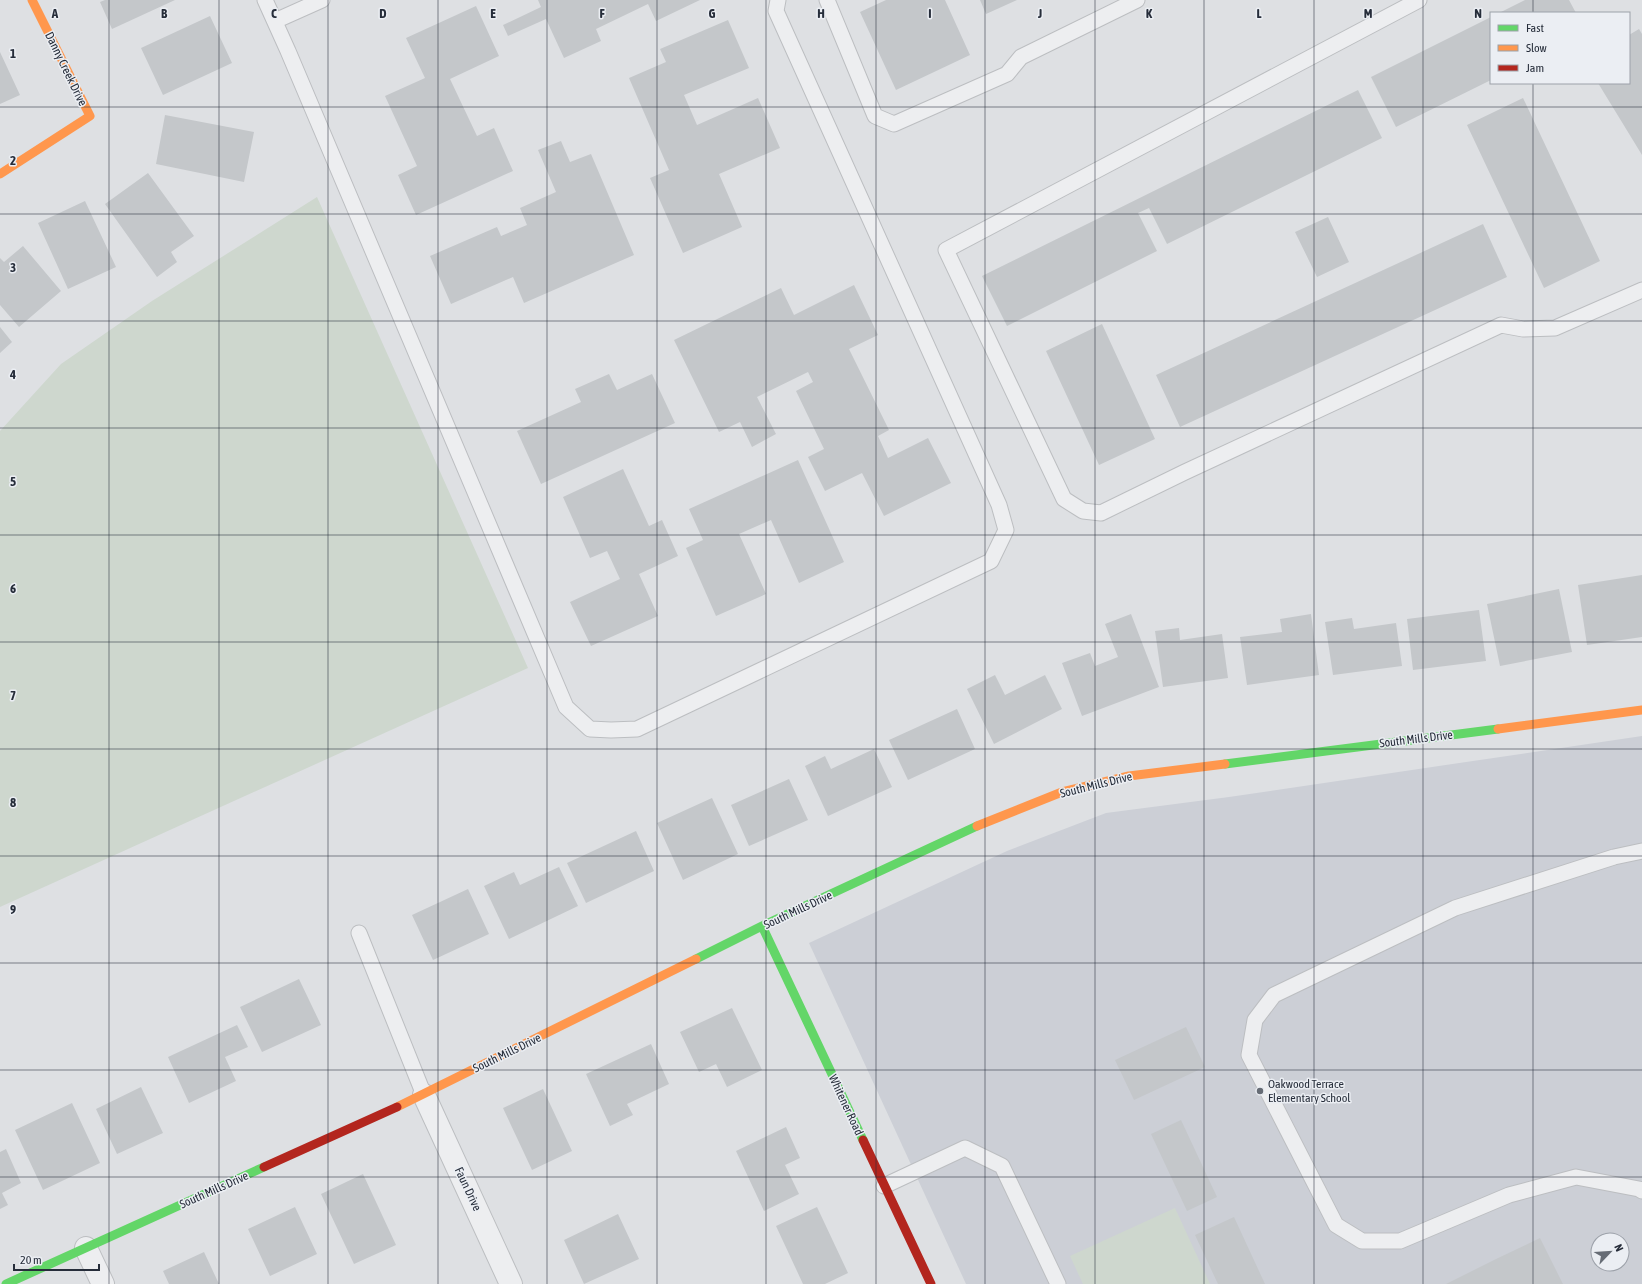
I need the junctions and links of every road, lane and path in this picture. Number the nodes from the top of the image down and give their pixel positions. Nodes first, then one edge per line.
1 (32, 0) edge
2 (266, 0) edge
3 (322, 0) edge
4 (778, 0) edge
5 (828, 0) edge
6 (1137, 0) edge
7 (1419, 0) edge
8 (275, 21) junction
9 (0, 174) edge
10 (1642, 290) edge
11 (1642, 710) edge
12 (1642, 851) edge
13 (762, 926) junction
14 (359, 933) dead end
15 (424, 1095) junction
16 (884, 1186) junction
17 (1642, 1190) edge
18 (86, 1248) junction
19 (6, 1284) edge
20 (102, 1284) edge
21 (511, 1284) edge
22 (931, 1284) edge
23 (1058, 1284) edge

1 - 9 street, Danny Creek Drive
2 - 8 lane
3 - 8 lane
4 - 8 lane
5 - 6 lane
7 - 10 lane
11 - 13 street, South Mills Drive
12 - 17 lane
13 - 15 street, South Mills Drive
13 - 16 street, Whitener Road
14 - 15 lane
15 - 18 street, South Mills Drive
15 - 21 street, Faun Drive
16 - 22 street, Whitener Road
16 - 23 lane
18 - 19 street, South Mills Drive
18 - 20 street

